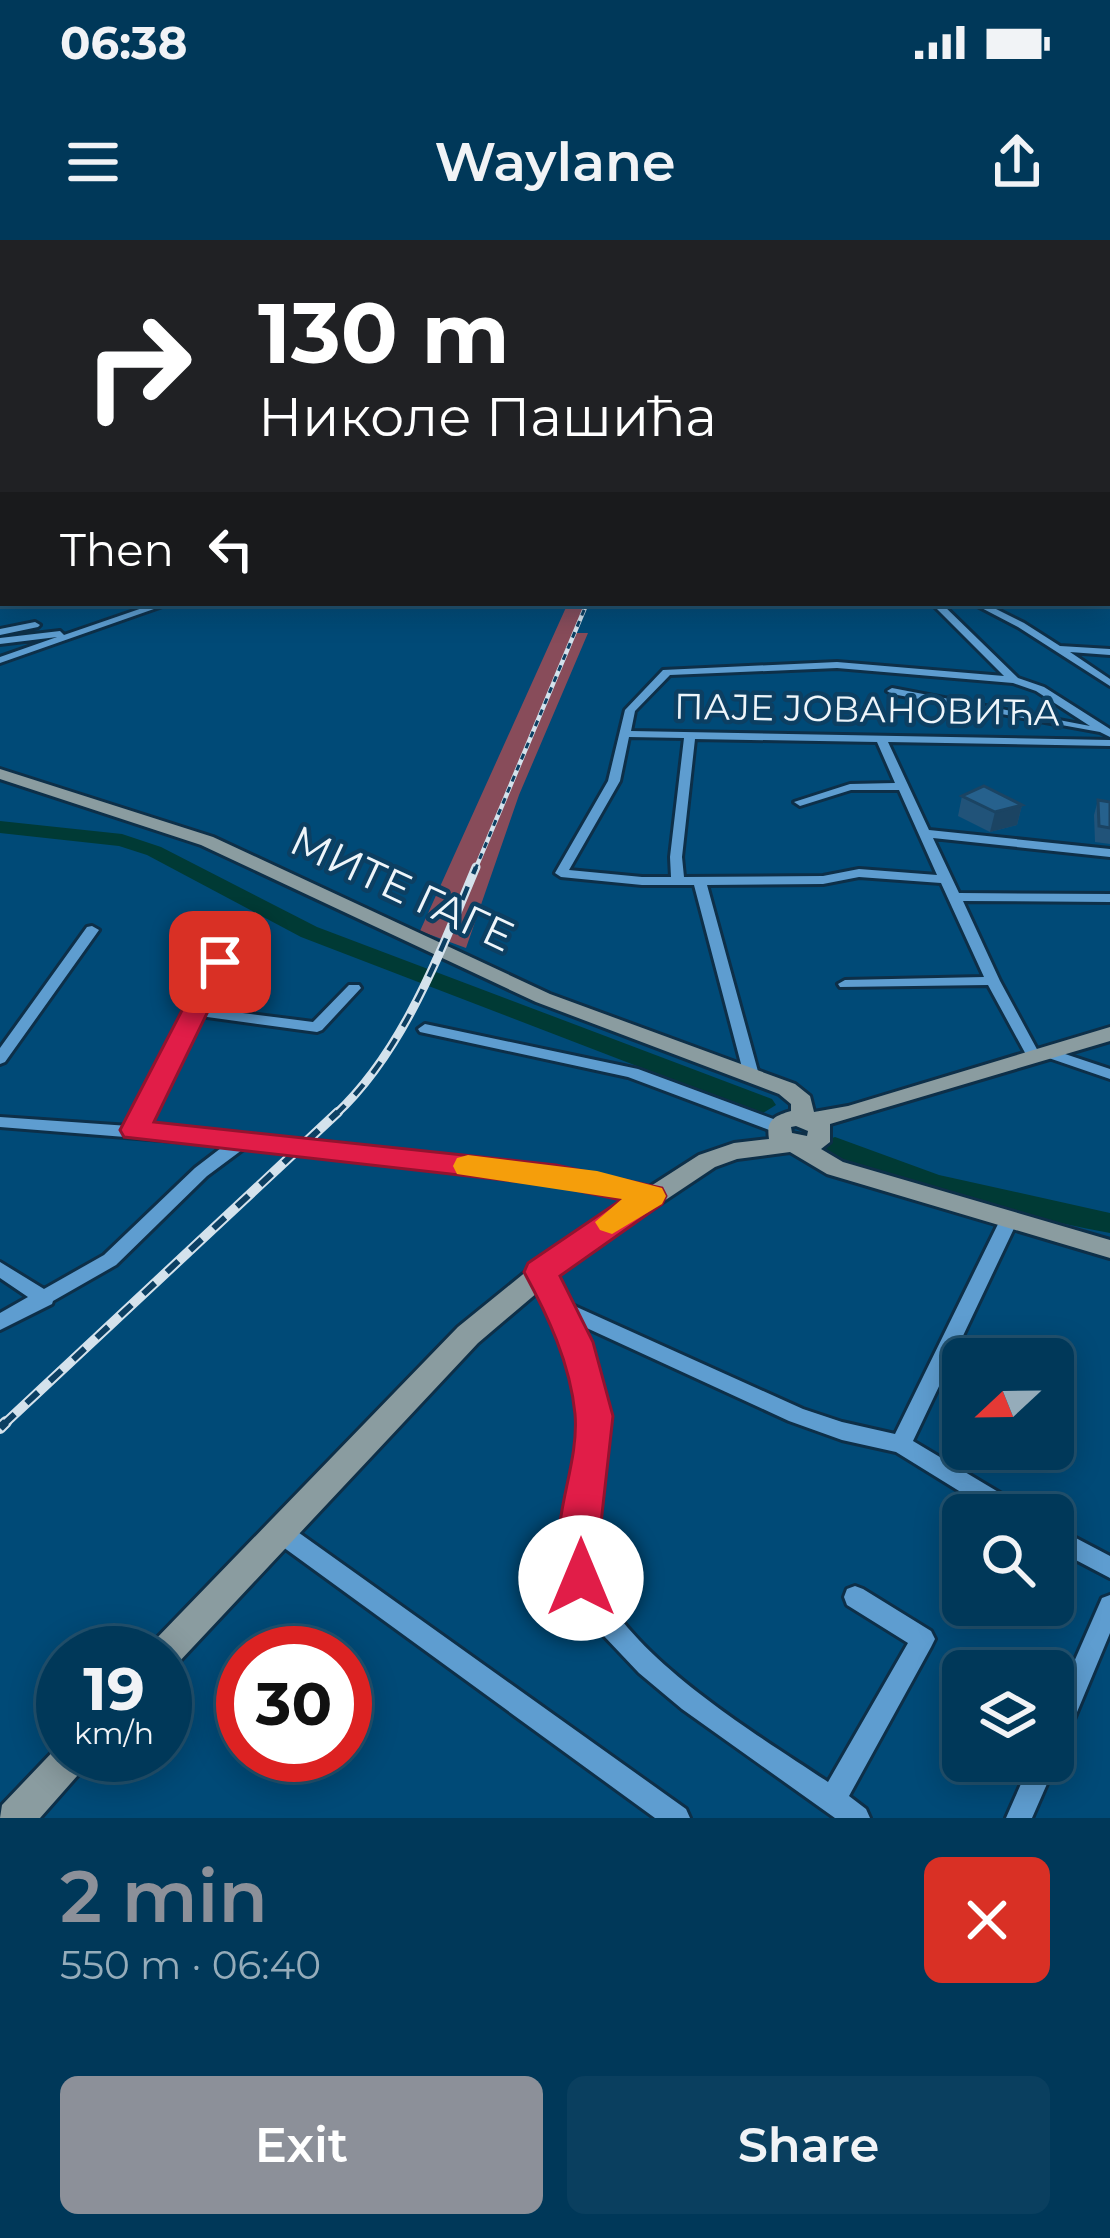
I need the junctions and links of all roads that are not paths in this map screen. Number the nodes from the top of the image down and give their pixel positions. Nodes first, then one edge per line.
1 (157, 606) edge
2 (939, 606) edge
3 (996, 607) edge
4 (35, 625) dead end
5 (75, 634) junction
6 (0, 636) edge
7 (1060, 649) junction
8 (1110, 652) edge
9 (0, 660) edge
10 (1014, 680) junction
11 (1110, 683) edge
12 (892, 691) dead end
13 (1107, 732) edge
14 (623, 734) junction
15 (690, 736) junction
16 (881, 739) junction
17 (1110, 743) edge
18 (0, 774) edge
19 (903, 786) junction
20 (800, 802) dead end
21 (925, 833) junction
22 (1110, 853) edge
23 (946, 879) junction
24 (700, 880) junction
25 (679, 881) junction
26 (954, 897) junction
27 (1110, 898) edge
28 (92, 930) dead end
29 (223, 956) dead end
30 (993, 982) junction
31 (845, 984) dead end
32 (354, 988) dead end
33 (194, 1011) junction
34 (425, 1029) dead end
35 (1110, 1034) edge
36 (1040, 1055) junction
37 (0, 1059) edge
38 (1110, 1074) edge
39 (760, 1078) junction
40 (0, 1122) edge
41 (806, 1126) junction
42 (135, 1130) junction
43 (241, 1142) junction
44 (651, 1196) junction
45 (1009, 1220) junction
46 (1110, 1249) edge
47 (0, 1269) edge
48 (540, 1272) junction
49 (45, 1299) junction
50 (563, 1309) junction
51 (0, 1322) edge
52 (901, 1444) junction
53 (983, 1494) edge
54 (278, 1530) junction
55 (1074, 1548) edge
56 (1110, 1568) edge
57 (855, 1597) dead end
58 (1110, 1606) edge
59 (190, 1626) edge
60 (1074, 1690) edge
61 (48, 1782) edge
62 (1035, 1782) edge
63 (833, 1799) junction
64 (15, 1818) edge
65 (676, 1818) edge
66 (857, 1818) edge
67 (1019, 1818) edge

1 - 5 street
2 - 10 street
3 - 7 street
4 - 6 street
5 - 6 street
5 - 9 street
7 - 8 street
7 - 11 street
10 - 13 street
10 - 14 street
12 - 13 street
14 - 15 street, ПАЈЕ ЈОВАНОВИЋА
14 - 25 street
15 - 16 street, ПАЈЕ ЈОВАНОВИЋА
15 - 25 street
16 - 17 street, ПАЈЕ ЈОВАНОВИЋА
16 - 19 street
18 - 39 main road, МИТЕ ГАГЕ
19 - 20 street
19 - 21 street
21 - 22 street
21 - 23 street
23 - 24 street
23 - 26 street
24 - 25 street
24 - 39 street
26 - 27 street
26 - 30 street
28 - 37 street
29 - 33 street
30 - 31 street
30 - 36 street
32 - 33 street
33 - 42 street
34 - 41 street
35 - 36 main road
36 - 38 street
36 - 41 main road
39 - 41 main road
40 - 42 street
41 - 44 main road
41 - 45 main road
42 - 43 street
43 - 44 street
43 - 49 street
44 - 48 main road
45 - 46 main road
45 - 52 street
47 - 49 street
48 - 50 street
48 - 54 main road
49 - 51 street
50 - 52 street
50 - 63 street
52 - 53 street
54 - 59 main road
54 - 65 street
55 - 56 street
57 - 63 street
58 - 60 street
61 - 64 main road
62 - 67 street
63 - 66 street

